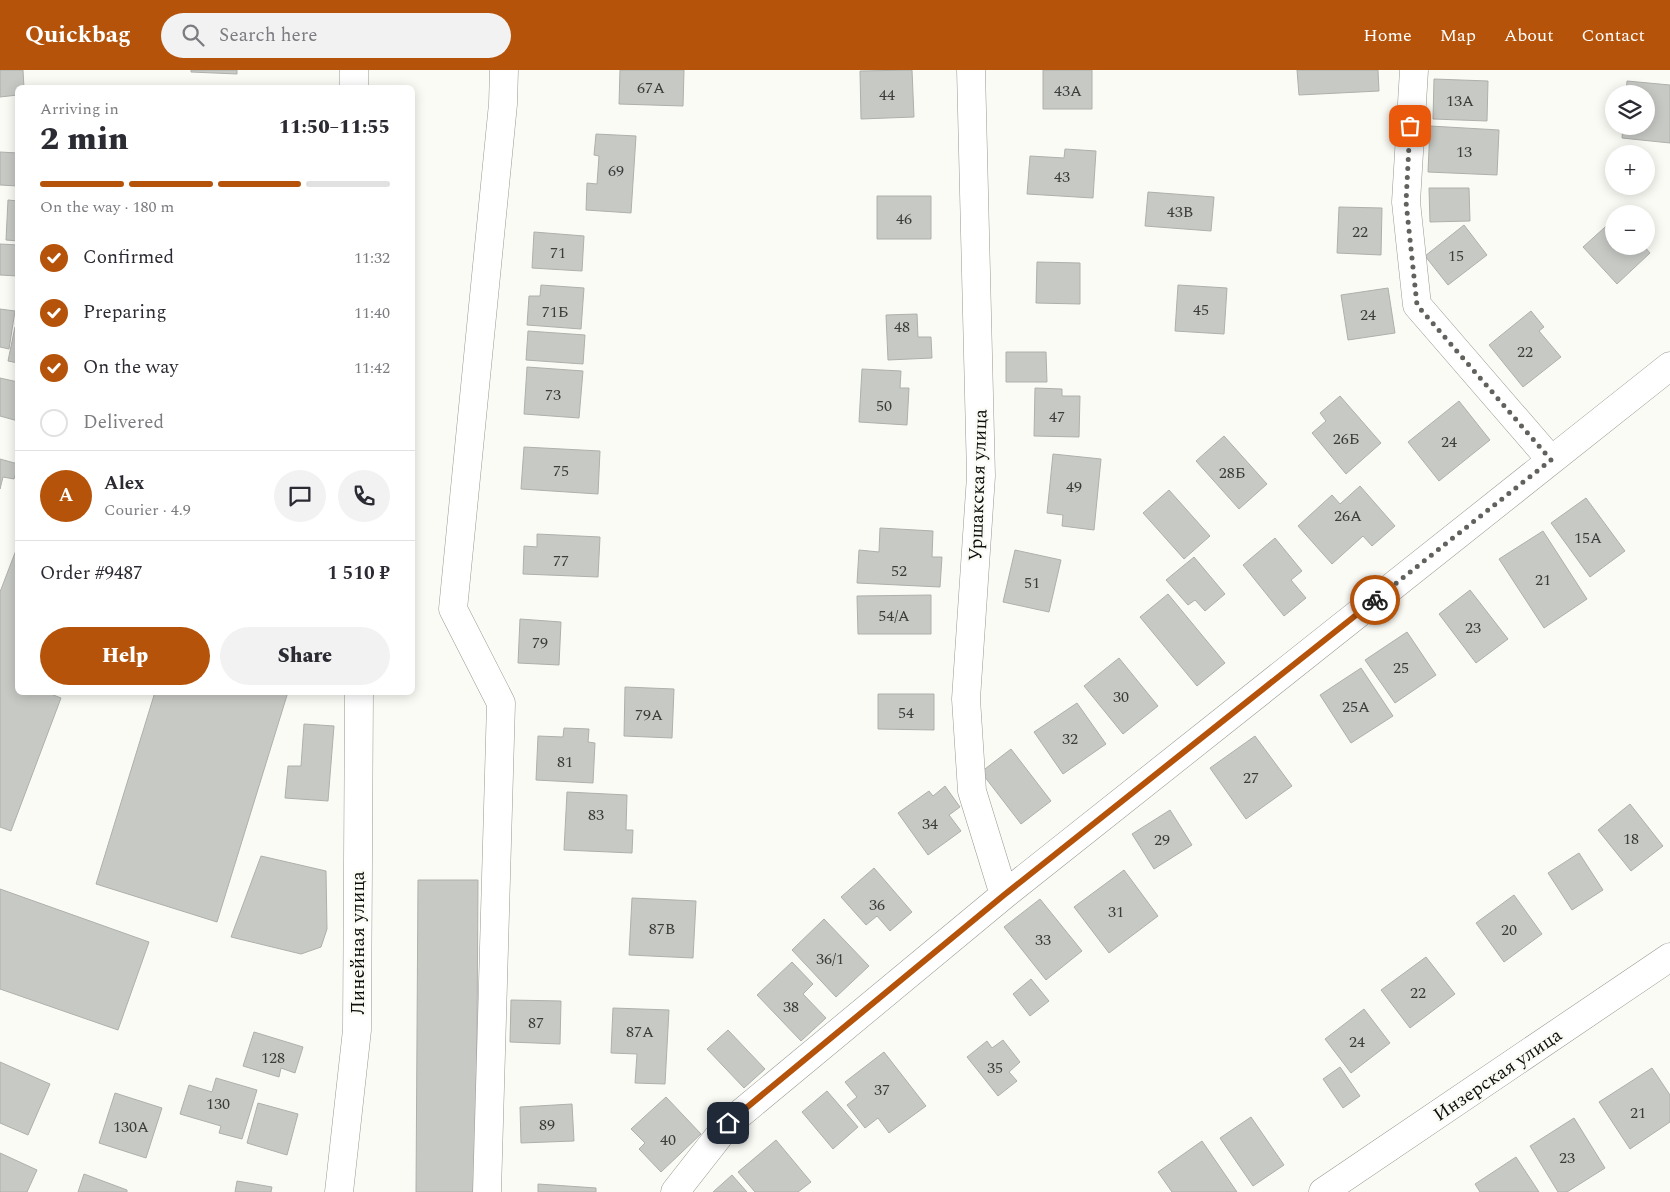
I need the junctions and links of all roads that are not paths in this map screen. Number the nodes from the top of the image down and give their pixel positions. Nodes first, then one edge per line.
1 (354, 70) edge
2 (504, 70) edge
3 (971, 70) edge
4 (1414, 70) edge
5 (354, 85) edge
6 (1670, 366) edge
7 (1551, 460) junction
8 (359, 695) edge
9 (1004, 895) junction
10 (1670, 957) edge
11 (339, 1192) edge
12 (487, 1192) edge
13 (675, 1192) edge
14 (1324, 1192) edge

1 - 5 street
2 - 12 street
3 - 9 street, Уршакская улица
4 - 7 street
6 - 7 street
7 - 9 street
8 - 11 street, Линейная улица
9 - 13 street
10 - 14 street, Инзерская улица

